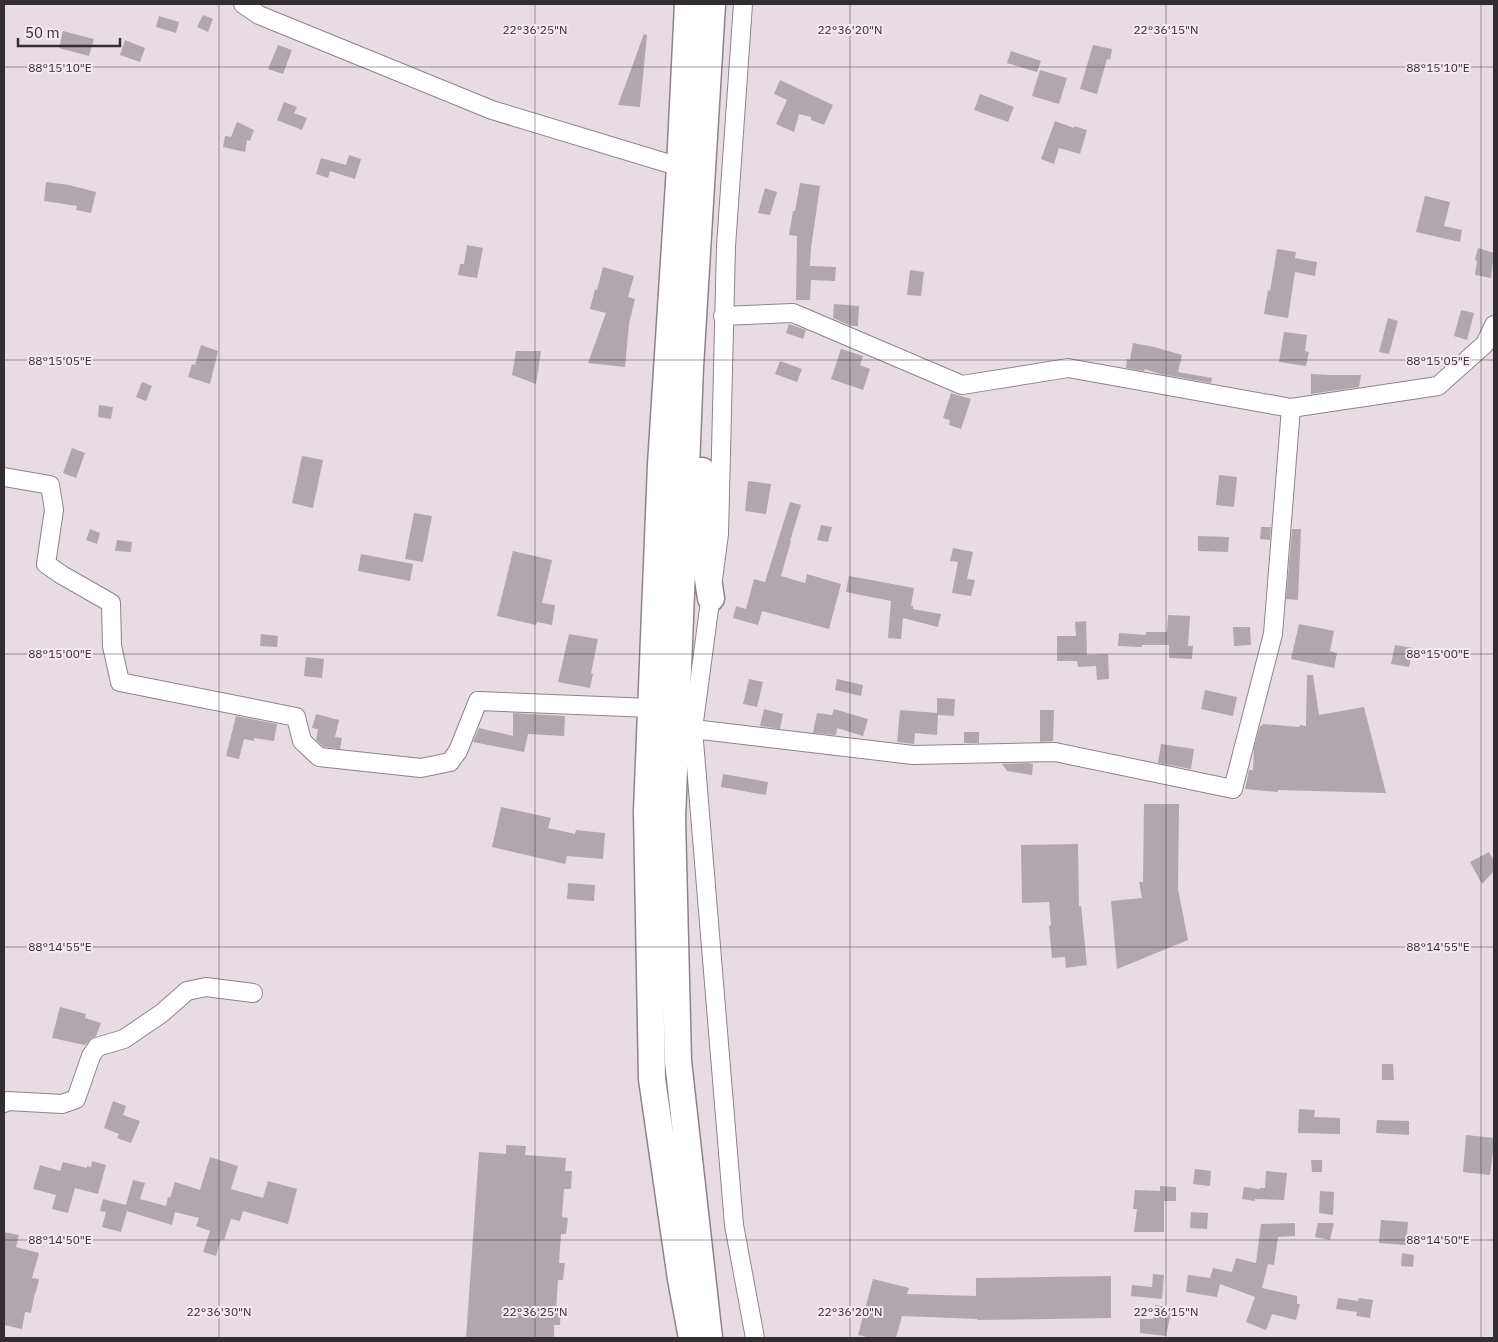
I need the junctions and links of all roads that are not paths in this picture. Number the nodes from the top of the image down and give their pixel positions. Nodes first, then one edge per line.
1 (243, 4) edge
2 (688, 4) edge
3 (712, 4) edge
4 (743, 4) edge
5 (680, 167) junction
6 (723, 316) junction
7 (1494, 326) edge
8 (690, 367) junction
9 (1291, 408) junction
10 (4, 477) edge
11 (710, 598) junction
12 (652, 708) junction
13 (693, 729) junction
14 (253, 994) dead end
15 (4, 1103) edge
16 (692, 1338) edge
17 (709, 1338) edge
18 (755, 1338) edge

1 - 5 street
2 - 5 highway
3 - 8 highway
4 - 6 street
5 - 12 highway
6 - 9 street
6 - 11 street
7 - 9 street
8 - 11 highway
8 - 17 highway
9 - 13 street
10 - 12 street
11 - 13 street
12 - 16 highway
13 - 18 street
14 - 15 street

